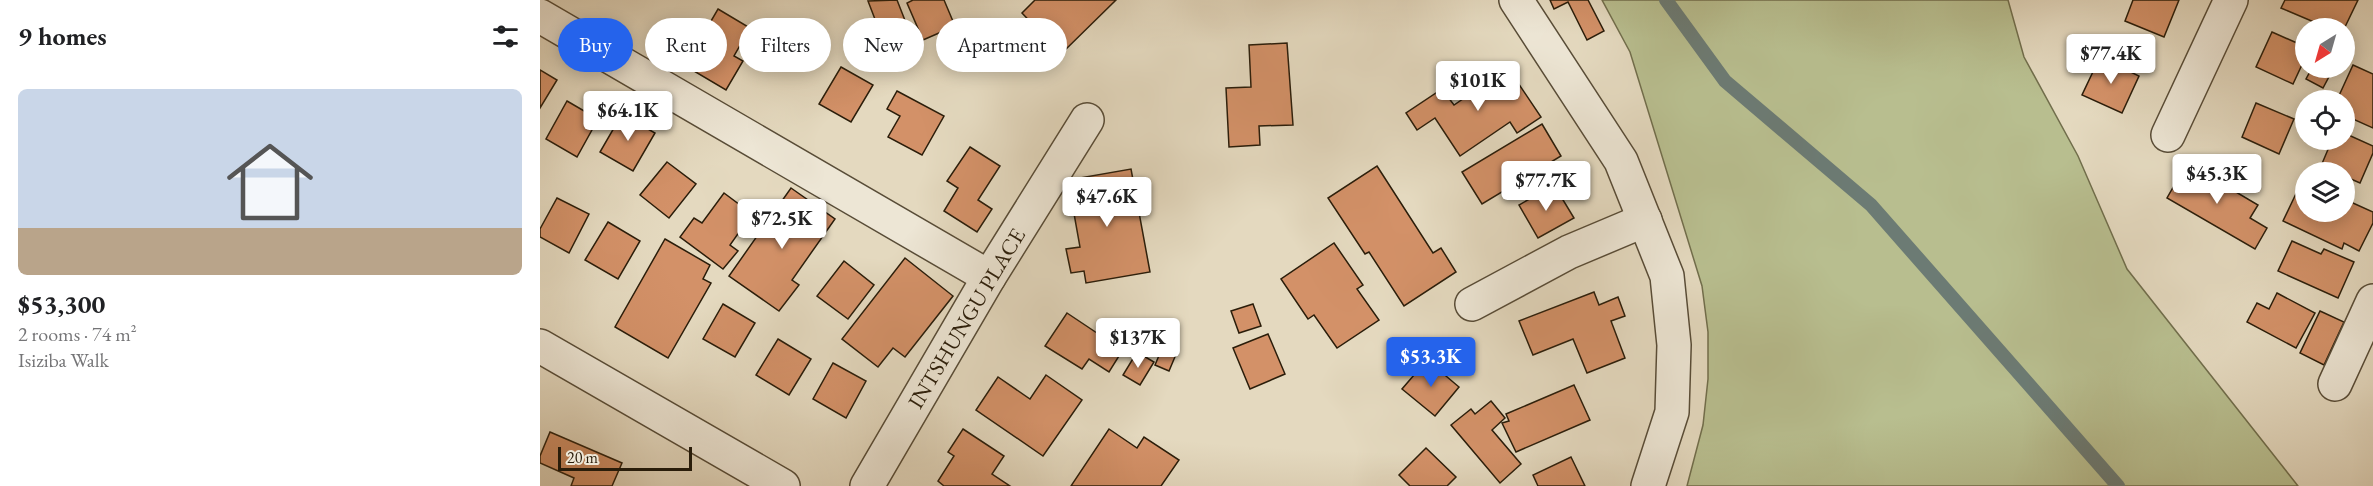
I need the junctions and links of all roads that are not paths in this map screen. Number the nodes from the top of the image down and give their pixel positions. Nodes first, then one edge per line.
1 (1516, 0) edge
2 (2231, 0) edge
3 (540, 16) edge
4 (1087, 120) dead end
5 (2168, 135) dead end
6 (1646, 220) junction
7 (989, 277) junction
8 (2373, 301) edge
9 (1472, 304) dead end
10 (540, 346) edge
11 (2335, 384) dead end
12 (783, 486) edge
13 (867, 486) edge
14 (1648, 486) edge

1 - 6 street
2 - 5 street
3 - 7 street
4 - 7 street, INTSHUNGU PLACE
6 - 9 street
6 - 14 street
7 - 13 street, INTSHUNGU PLACE
8 - 11 street
10 - 12 street

